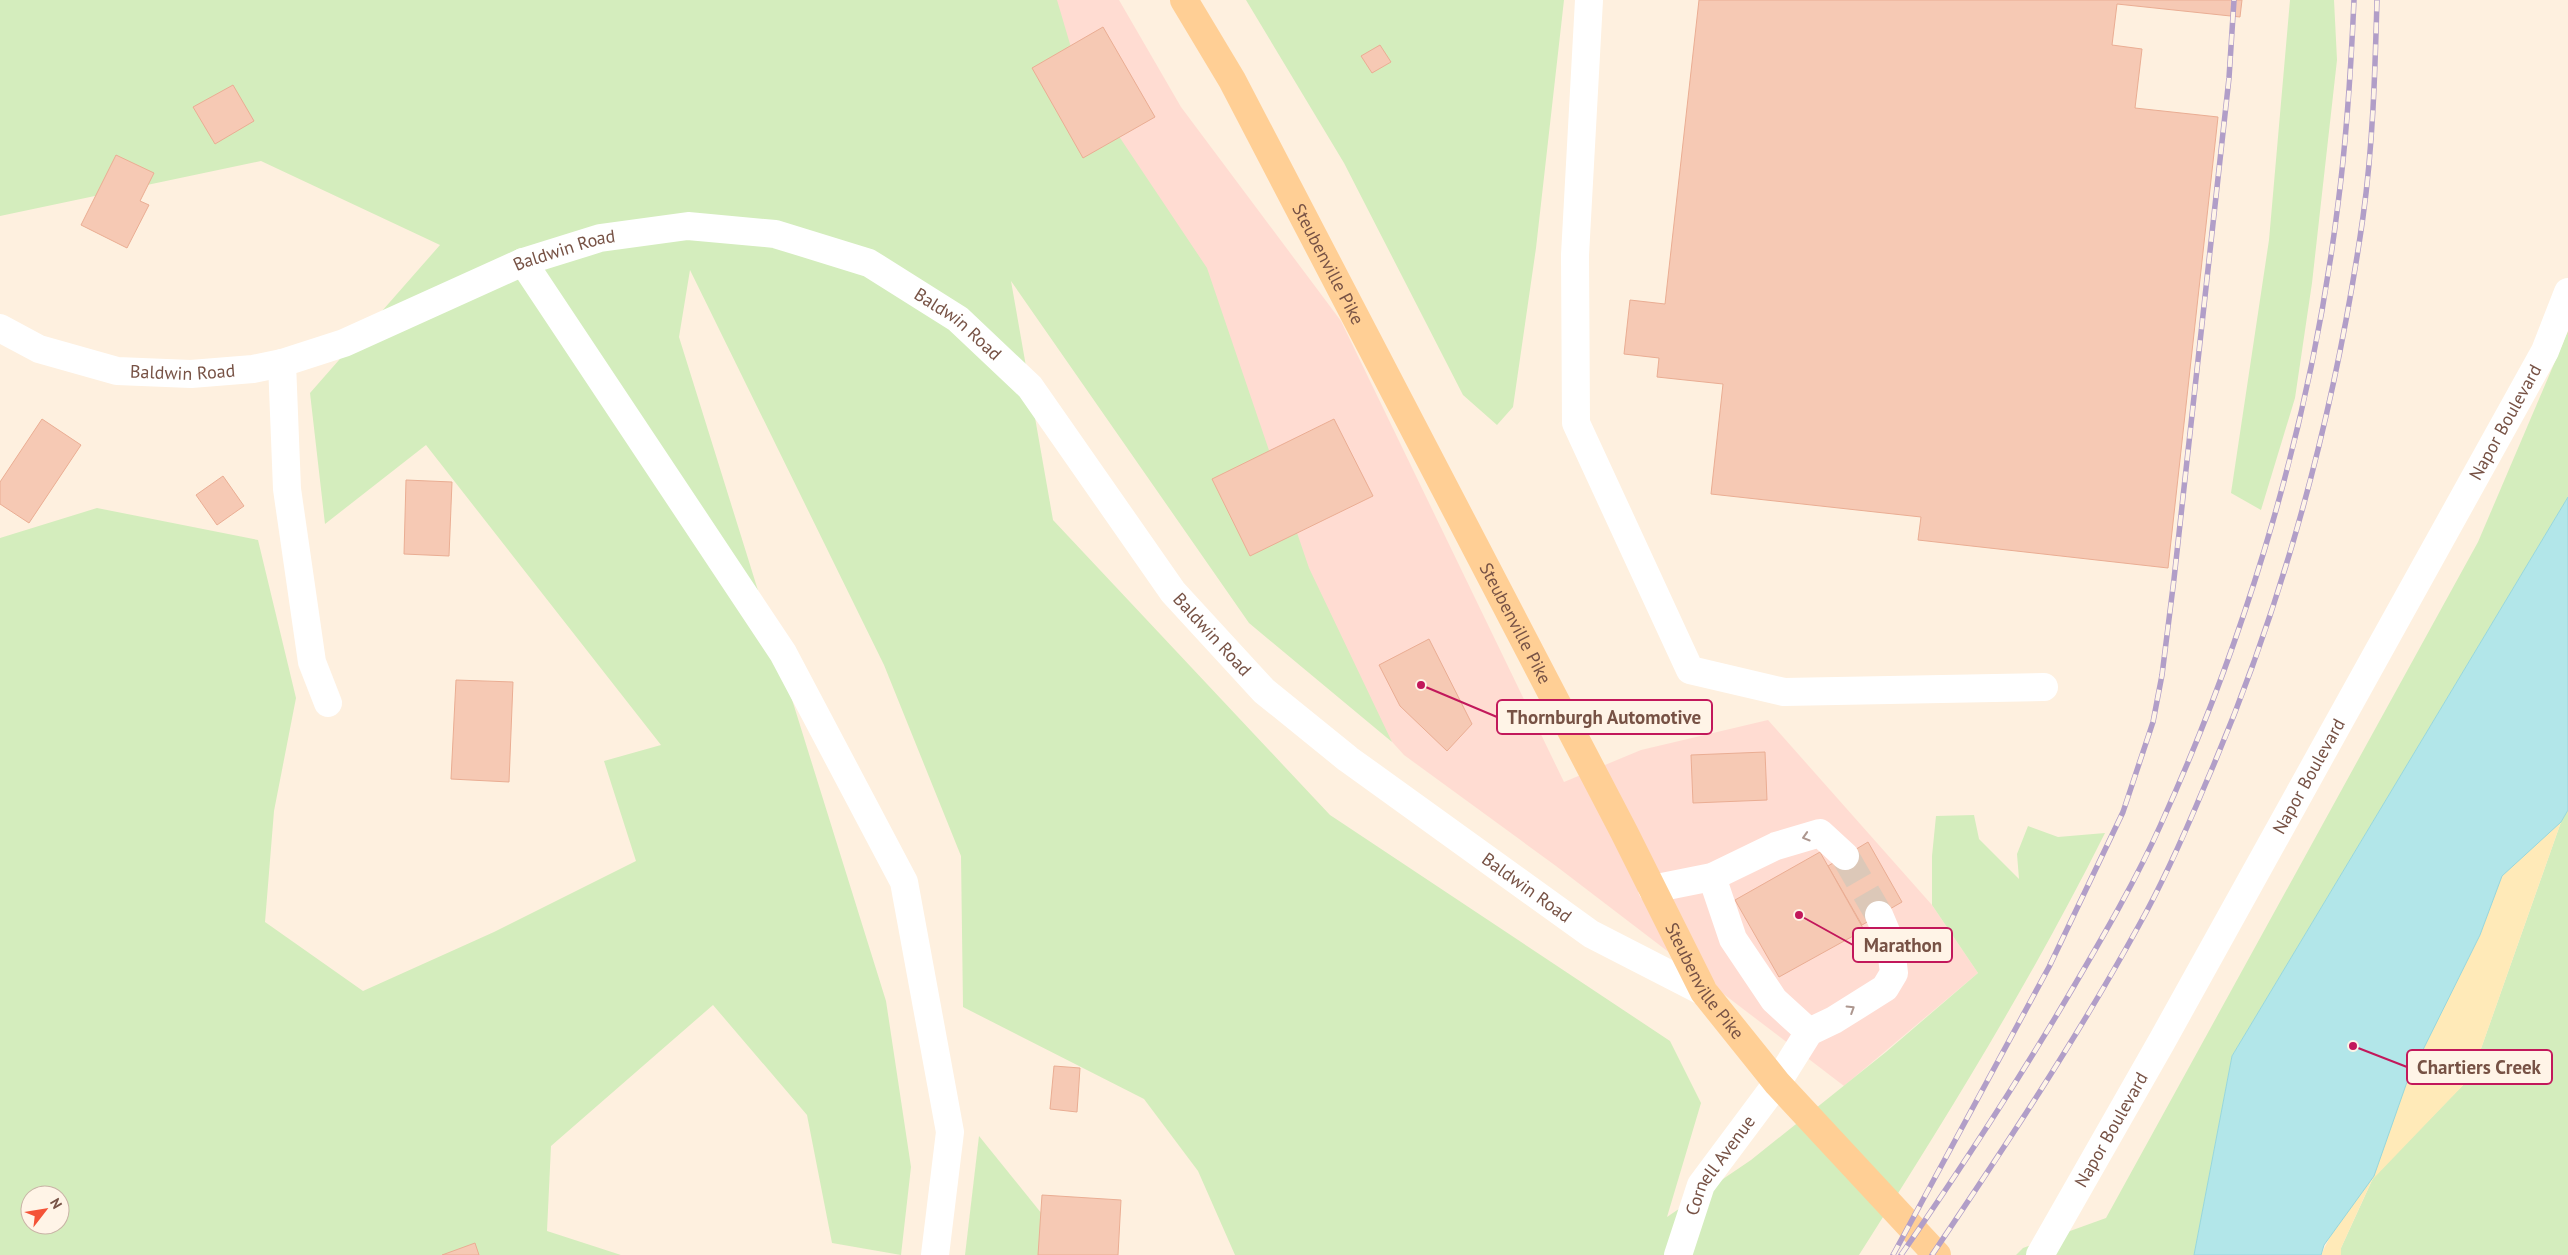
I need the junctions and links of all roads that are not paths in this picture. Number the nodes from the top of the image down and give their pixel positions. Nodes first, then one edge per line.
1 (1184, 0) edge
2 (1589, 0) edge
3 (523, 262) junction
4 (2568, 292) edge
5 (0, 328) edge
6 (282, 364) junction
7 (2044, 687) dead end
8 (328, 703) dead end
9 (1845, 856) tunnel mouth
10 (1712, 877) junction
11 (1652, 889) junction
12 (1879, 915) tunnel mouth
13 (1704, 992) junction
14 (1809, 1032) junction
15 (1777, 1083) junction
16 (935, 1255) edge
17 (1678, 1255) edge
18 (1937, 1255) edge
19 (2040, 1255) edge

1 - 11 main road, Steubenville Pike
2 - 7 street
3 - 6 street, Baldwin Road
3 - 13 street, Baldwin Road
3 - 16 street
4 - 19 street, Napor Boulevard
5 - 6 street, Baldwin Road
6 - 8 street
9 -> 10 street
10 - 11 street
10 - 14 street
11 - 13 main road, Steubenville Pike
14 -> 12 street
13 - 15 main road, Steubenville Pike
14 - 15 street, Cornell Avenue
15 - 17 street, Cornell Avenue
15 - 18 main road, Steubenville Pike

